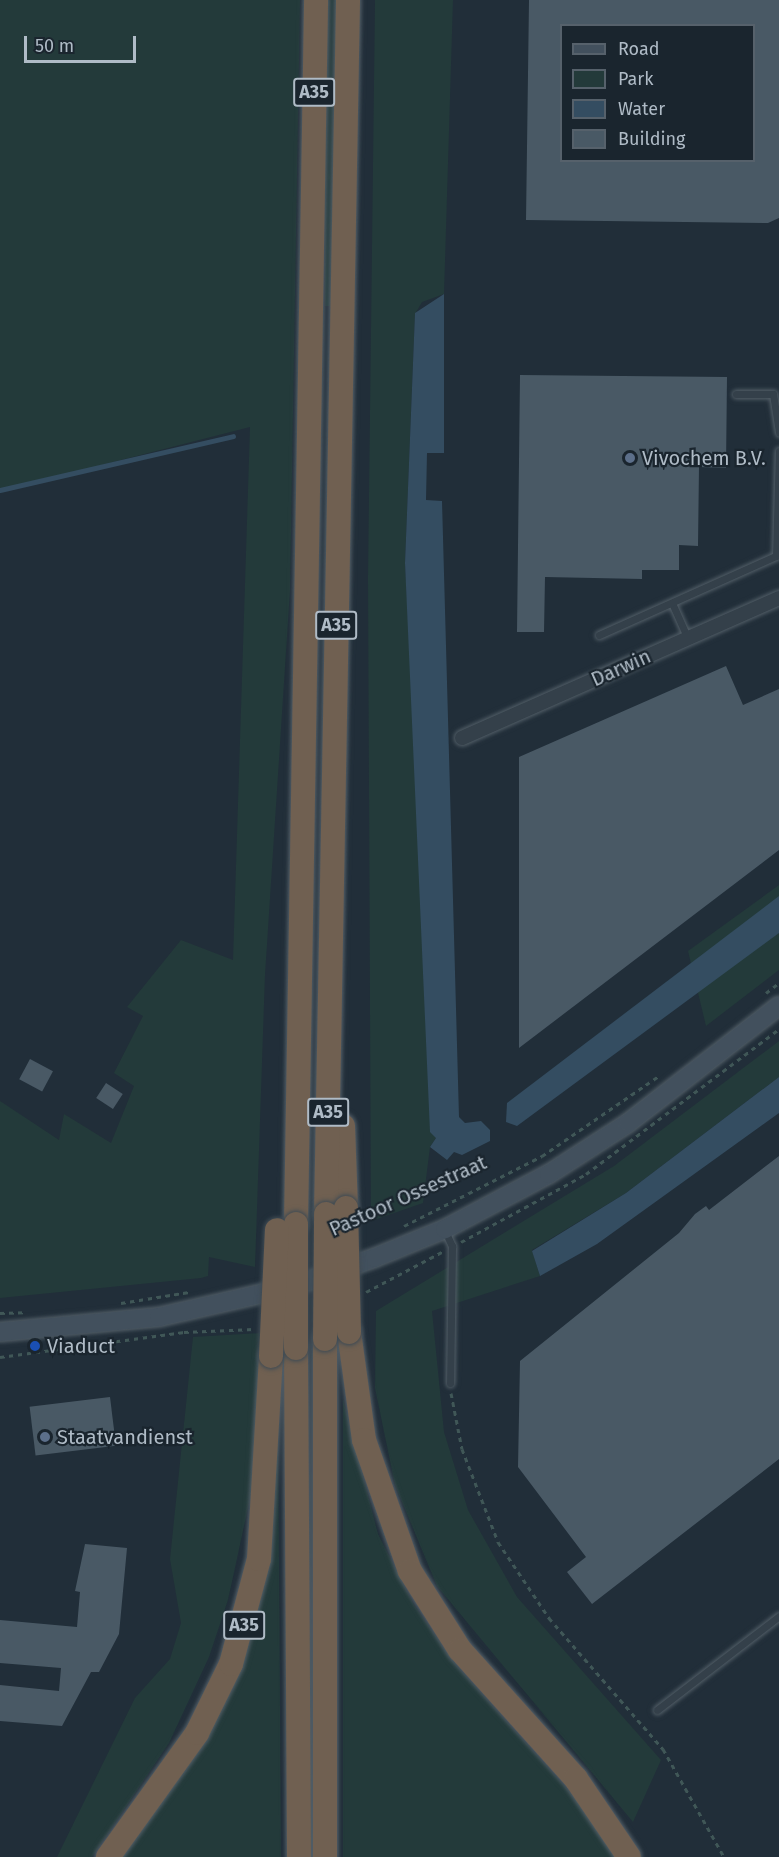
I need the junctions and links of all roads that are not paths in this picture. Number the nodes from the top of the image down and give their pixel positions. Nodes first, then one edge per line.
1 (315, 0) edge
2 (348, 0) edge
3 (736, 394) dead end
4 (779, 433) edge
5 (779, 452) edge
6 (777, 559) edge
7 (779, 598) edge
8 (672, 603) junction
9 (599, 635) dead end
10 (688, 639) junction
11 (462, 738) dead end
12 (779, 1006) edge
13 (336, 1211) junction
14 (286, 1227) junction
15 (444, 1229) junction
16 (0, 1332) edge
17 (450, 1383) road end
18 (779, 1616) edge
19 (657, 1710) dead end
20 (108, 1857) edge
21 (299, 1857) edge
22 (324, 1857) edge
23 (629, 1857) edge

1 - 14 highway, A35
2 - 13 highway, A35
3 - 4 lane
5 - 6 lane
6 - 8 lane
7 - 10 street, Darwin
8 - 9 lane
8 - 10 lane
10 - 11 street, Darwin
12 - 15 main road, Pastoor Ossestraat
13 - 22 highway, A35, bridge
13 - 23 highway, A35, bridge
14 - 20 highway, A35, bridge
14 - 21 highway, A35, bridge
15 - 16 main road, Pastoor Ossestraat
15 - 17 lane
18 - 19 lane

